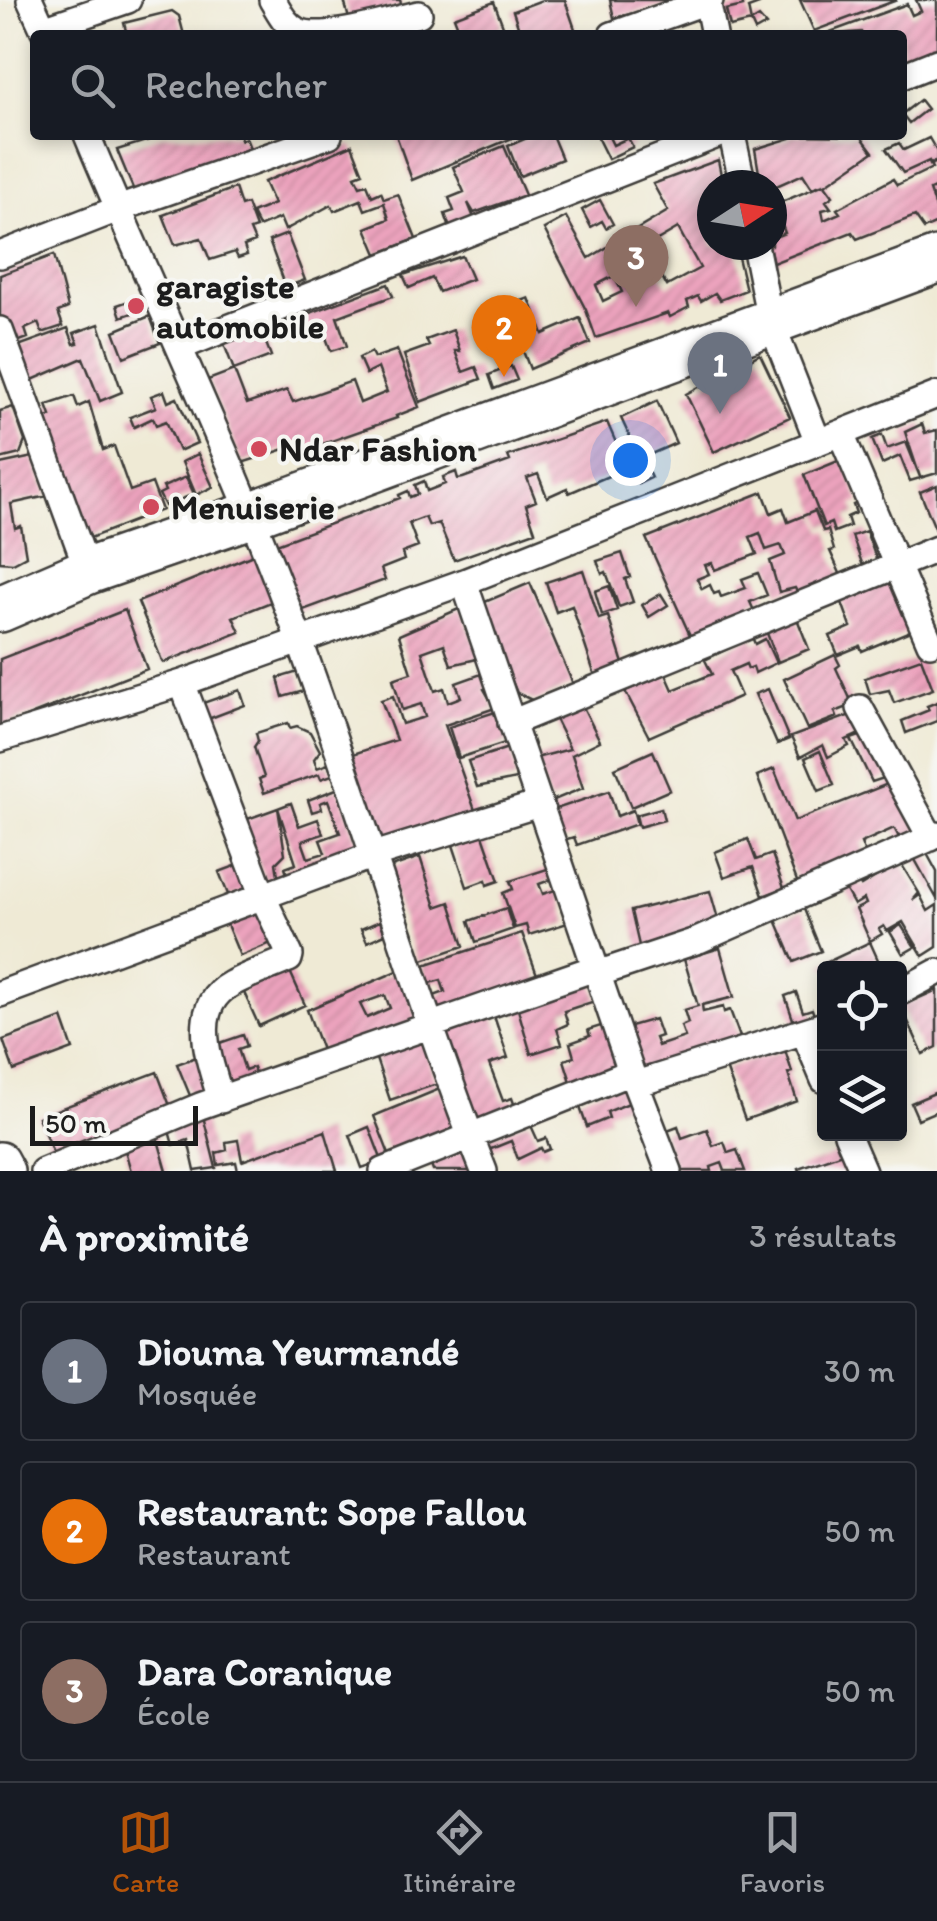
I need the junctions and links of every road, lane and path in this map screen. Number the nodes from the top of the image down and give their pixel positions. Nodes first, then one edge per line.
1 (30, 0) edge
2 (128, 0) edge
3 (272, 0) edge
4 (708, 0) edge
5 (420, 16) edge
6 (43, 30) edge
7 (49, 30) edge
8 (297, 30) edge
9 (340, 30) edge
10 (626, 30) edge
11 (713, 30) edge
12 (937, 62) edge
13 (907, 74) edge
14 (89, 140) edge
15 (315, 140) edge
16 (722, 140) edge
17 (733, 140) edge
18 (739, 170) edge
19 (118, 208) junction
20 (0, 255) edge
21 (758, 260) edge
22 (937, 260) edge
23 (770, 320) junction
24 (0, 330) edge
25 (180, 347) junction
26 (937, 396) edge
27 (830, 438) junction
28 (250, 515) junction
29 (937, 549) edge
30 (895, 567) junction
31 (86, 572) junction
32 (464, 582) junction
33 (5, 607) edge
34 (300, 640) junction
35 (935, 647) edge
36 (182, 682) junction
37 (860, 708) dead end
38 (511, 722) junction
39 (0, 739) edge
40 (539, 804) junction
41 (933, 844) edge
42 (371, 856) junction
43 (263, 896) junction
44 (596, 971) junction
45 (937, 972) edge
46 (907, 988) edge
47 (0, 994) edge
48 (428, 1025) junction
49 (814, 1028) edge
50 (633, 1078) junction
51 (221, 1100) junction
52 (470, 1136) junction
53 (850, 1141) edge
54 (0, 1160) edge
55 (6, 1171) edge
56 (42, 1171) edge
57 (382, 1171) edge
58 (484, 1171) edge
59 (669, 1171) edge
60 (863, 1171) edge

1 - 6 street
2 - 7 street
3 - 8 street
4 - 10 street
4 - 11 street
5 - 9 street
12 - 13 street
14 - 19 street
15 - 19 street
16 - 25 street
17 - 18 street
19 - 20 street
19 - 25 street
21 - 23 street
22 - 23 highway
23 - 27 street
23 - 28 highway
24 - 31 street
25 - 28 street
26 - 27 street
27 - 30 street
27 - 32 street
28 - 31 highway
28 - 34 street
29 - 30 street
30 - 35 street
30 - 38 street
31 - 33 highway
32 - 34 street
32 - 38 street
34 - 36 street
34 - 42 street
36 - 39 street
36 - 43 street
37 - 41 street
38 - 40 street
40 - 42 street
40 - 44 street
41 - 44 street
42 - 43 street
42 - 48 street
43 - 47 street
43 - 51 street
44 - 48 street
44 - 50 street
45 - 46 street
48 - 51 street
48 - 52 street
49 - 50 street
50 - 52 street
50 - 59 street
51 - 56 street
52 - 57 street
52 - 58 street
53 - 60 street
54 - 55 street

